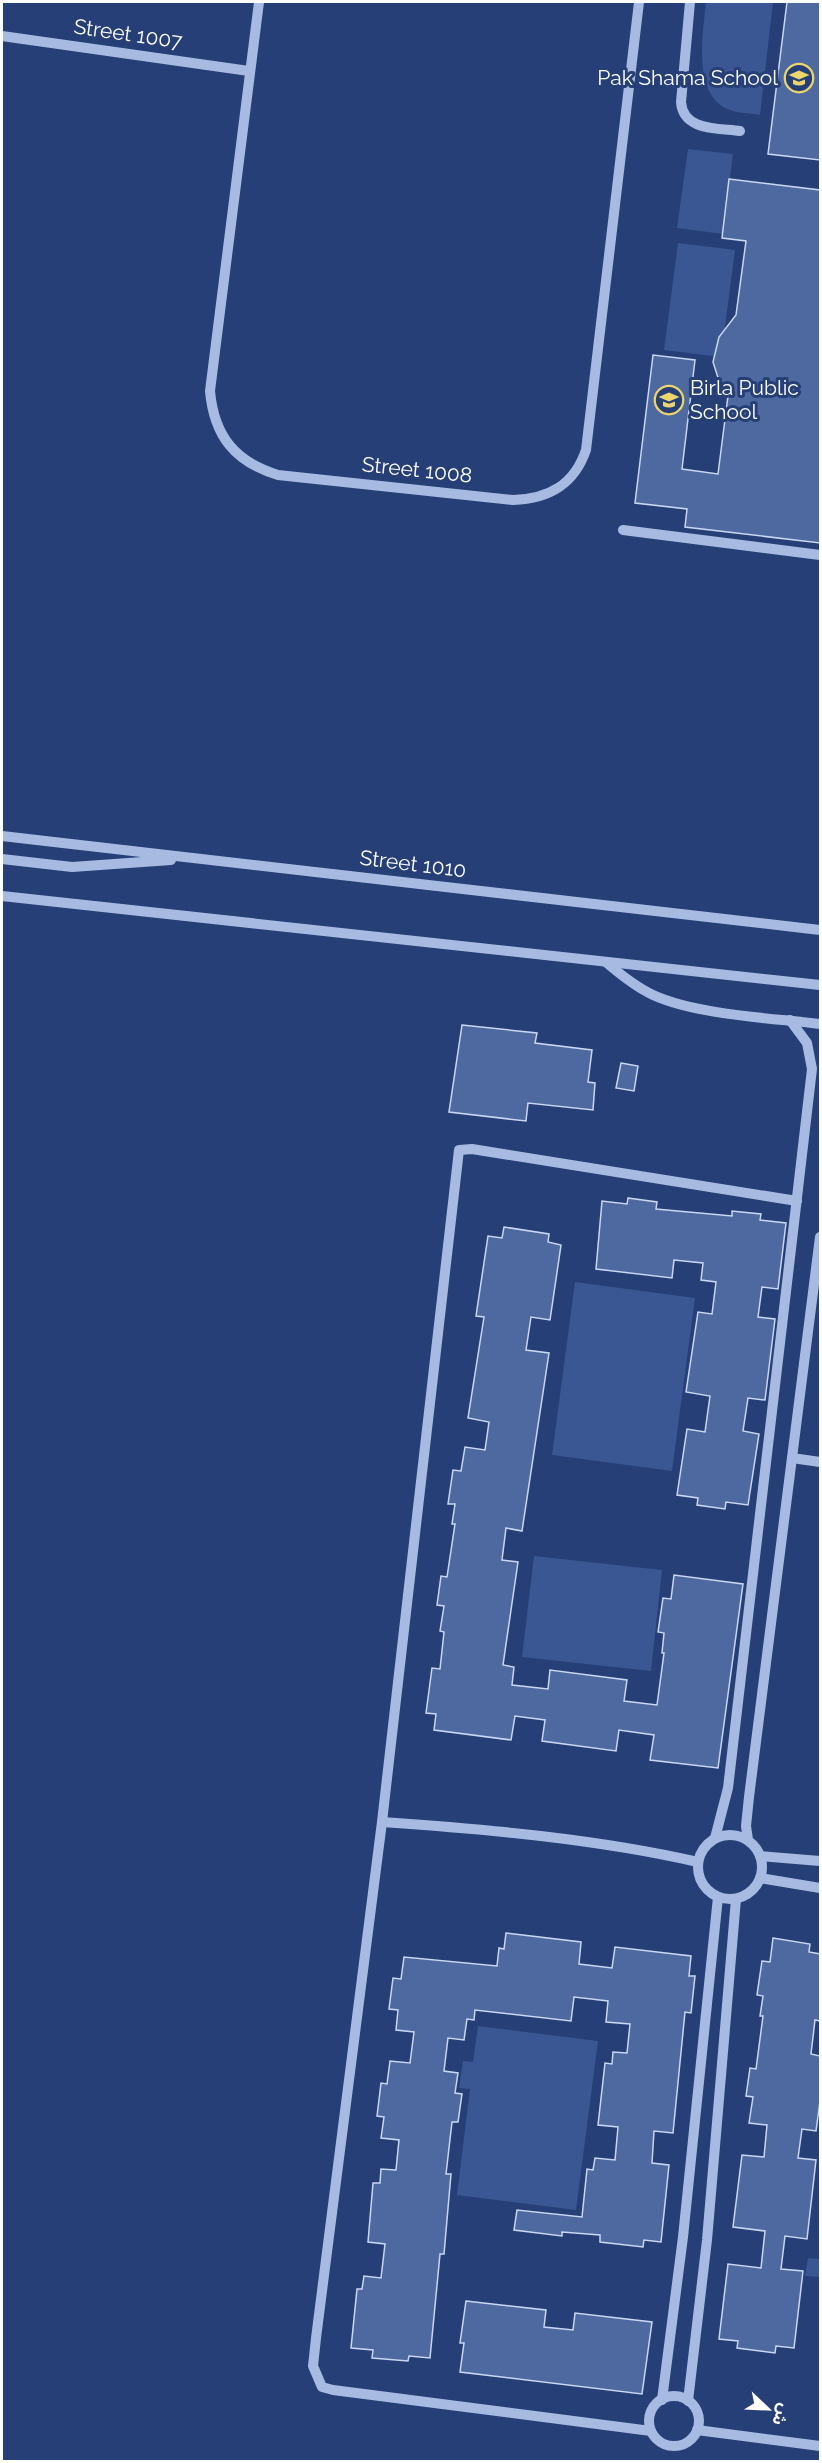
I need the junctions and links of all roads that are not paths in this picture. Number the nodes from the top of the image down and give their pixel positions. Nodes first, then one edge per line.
1 (259, 2) edge
2 (639, 2) edge
3 (690, 2) edge
4 (2, 36) edge
5 (249, 70) junction
6 (740, 131) dead end
7 (622, 530) dead end
8 (820, 555) edge
9 (2, 836) edge
10 (2, 859) edge
11 (198, 859) junction
12 (2, 896) edge
13 (820, 930) edge
14 (607, 963) junction
15 (820, 985) edge
16 (790, 1020) junction
17 (820, 1024) edge
18 (816, 1080) edge
19 (797, 1201) junction
20 (820, 1237) edge
21 (792, 1458) junction
22 (820, 1461) edge
23 (382, 1822) junction
24 (715, 1838) junction
25 (748, 1840) junction
26 (760, 1856) junction
27 (820, 1861) edge
28 (698, 1862) junction
29 (760, 1878) junction
30 (820, 1888) edge
31 (718, 1897) junction
32 (736, 1899) junction
33 (662, 2400) junction
34 (688, 2401) junction
35 (697, 2430) junction
36 (651, 2431) junction
37 (820, 2446) edge

1 - 5 street, Street 1008
2 - 5 street, Street 1008
3 - 6 street
4 - 5 street, Street 1007
7 - 8 street
9 - 11 street, Street 1010
10 - 11 street
11 - 13 street, Street 1010
12 - 14 street
14 - 15 street
14 - 16 street
16 - 17 street
16 - 18 street
18 - 19 street
19 - 23 street
19 - 24 street
20 - 21 street
21 - 22 street
21 - 25 street
23 - 28 street
23 - 36 street
24 - 25 street
24 - 28 street
25 - 26 street
26 - 27 street
26 - 29 street
28 - 31 street
29 - 30 street
29 - 32 street
31 - 32 street
31 - 33 street
32 - 34 street
33 - 34 street
33 - 36 street
34 - 35 street
35 - 36 street
35 - 37 street

